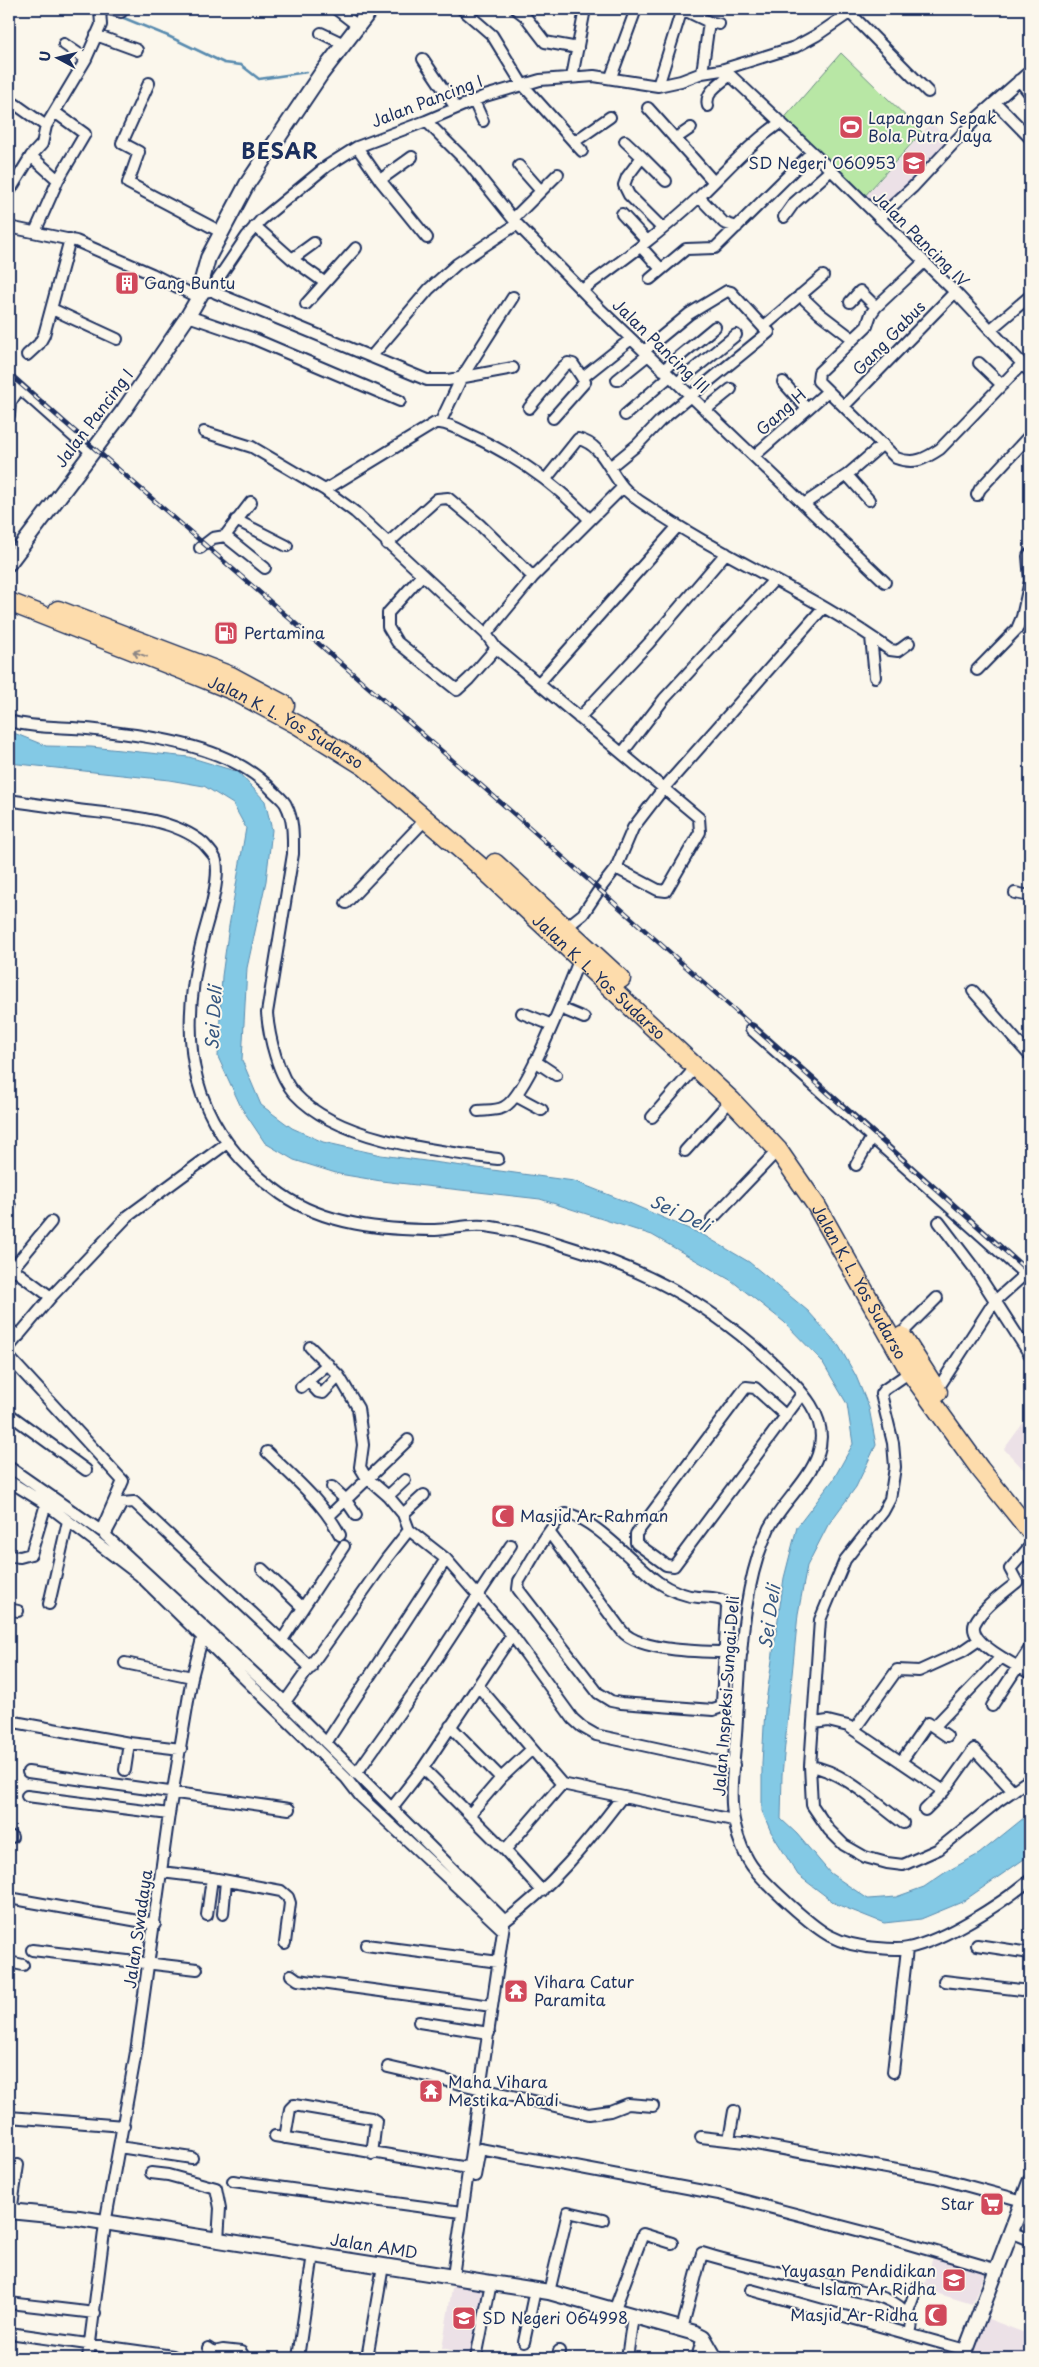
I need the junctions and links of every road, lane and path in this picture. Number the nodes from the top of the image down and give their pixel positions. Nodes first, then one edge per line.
1 (109, 9) edge
2 (124, 9) edge
3 (336, 9) edge
4 (371, 9) edge
5 (462, 9) edge
6 (516, 9) edge
7 (585, 9) edge
8 (636, 9) edge
9 (682, 9) edge
10 (852, 11) edge
11 (100, 13) edge
12 (358, 26) junction
13 (321, 33) dead end
14 (96, 35) junction
15 (64, 44) dead end
16 (344, 44) junction
17 (578, 48) junction
18 (137, 50) dead end
19 (86, 59) junction
20 (423, 59) dead end
21 (1030, 71) edge
22 (702, 73) junction
23 (726, 73) junction
24 (572, 77) junction
25 (611, 78) junction
26 (1019, 80) junction
27 (149, 83) dead end
28 (522, 84) junction
29 (658, 86) junction
30 (928, 92) dead end
31 (1030, 94) edge
32 (474, 101) junction
33 (995, 102) junction
34 (15, 104) dead end
35 (708, 106) dead end
36 (456, 108) junction
37 (648, 108) dead end
38 (56, 113) junction
39 (610, 117) dead end
40 (483, 121) dead end
41 (423, 122) junction
42 (780, 122) junction
43 (46, 126) junction
44 (691, 128) dead end
45 (1030, 138) edge
46 (675, 140) junction
47 (625, 141) dead end
48 (574, 142) junction
49 (357, 147) junction
50 (582, 151) dead end
51 (812, 152) junction
52 (31, 156) junction
53 (412, 157) dead end
54 (642, 157) junction
55 (519, 166) dead end
56 (831, 170) junction
57 (558, 174) dead end
58 (58, 180) junction
59 (380, 180) junction
60 (666, 181) dead end
61 (713, 182) junction
62 (541, 191) junction
63 (9, 192) edge
64 (699, 197) junction
65 (622, 214) dead end
66 (784, 217) dead end
67 (879, 218) junction
68 (515, 221) junction
69 (255, 226) junction
70 (9, 227) edge
71 (737, 227) junction
72 (662, 228) junction
73 (35, 232) junction
74 (221, 232) junction
75 (428, 238) dead end
76 (70, 239) junction
77 (314, 243) dead end
78 (644, 244) junction
79 (356, 248) dead end
80 (292, 259) junction
81 (924, 262) junction
82 (661, 269) junction
83 (823, 276) dead end
84 (650, 279) dead end
85 (324, 282) junction
86 (582, 290) junction
87 (955, 292) junction
88 (206, 294) junction
89 (800, 295) junction
90 (1030, 296) edge
91 (514, 297) dead end
92 (850, 302) dead end
93 (306, 304) dead end
94 (876, 307) junction
95 (52, 309) junction
96 (188, 316) junction
97 (715, 327) dead end
98 (763, 327) junction
99 (990, 330) junction
100 (736, 335) dead end
101 (117, 339) dead end
102 (631, 339) junction
103 (854, 339) junction
104 (646, 353) junction
105 (27, 355) dead end
106 (371, 357) junction
107 (979, 363) dead end
108 (1022, 364) junction
109 (513, 368) dead end
110 (1030, 372) edge
111 (670, 376) junction
112 (462, 377) junction
113 (582, 378) junction
114 (9, 379) edge
115 (617, 380) dead end
116 (783, 382) dead end
117 (1002, 385) junction
118 (19, 388) junction
119 (731, 389) dead end
120 (828, 391) junction
121 (690, 396) junction
122 (400, 401) dead end
123 (844, 405) junction
124 (529, 408) dead end
125 (808, 409) junction
126 (705, 410) junction
127 (9, 415) edge
128 (625, 416) dead end
129 (553, 418) dead end
130 (440, 423) junction
131 (204, 432) dead end
132 (1030, 437) edge
133 (883, 444) junction
134 (90, 452) junction
135 (754, 456) junction
136 (610, 467) junction
137 (847, 476) junction
138 (546, 479) junction
139 (622, 486) junction
140 (325, 490) junction
141 (977, 495) dead end
142 (869, 500) dead end
143 (251, 502) dead end
144 (804, 504) junction
145 (236, 520) junction
146 (590, 520) junction
147 (678, 526) junction
148 (225, 536) junction
149 (387, 544) junction
150 (287, 546) dead end
151 (200, 548) dead end
152 (726, 553) junction
153 (1030, 554) edge
154 (9, 562) edge
155 (265, 568) dead end
156 (422, 575) junction
157 (533, 577) junction
158 (774, 580) junction
159 (885, 582) dead end
160 (9, 590) edge
161 (9, 602) edge
162 (823, 608) junction
163 (486, 634) junction
164 (872, 637) junction
165 (908, 643) dead end
166 (496, 648) junction
167 (977, 670) dead end
168 (875, 677) dead end
169 (539, 683) junction
170 (579, 718) junction
171 (9, 721) edge
172 (622, 752) junction
173 (663, 789) junction
174 (9, 800) edge
175 (426, 820) junction
176 (616, 868) junction
177 (1015, 893) dead end
178 (1030, 896) edge
179 (346, 903) dead end
180 (561, 931) junction
181 (580, 958) junction
182 (973, 991) dead end
183 (560, 1008) junction
184 (522, 1013) dead end
185 (584, 1018) dead end
186 (552, 1025) junction
187 (751, 1029) dead end
188 (1030, 1056) edge
189 (535, 1061) junction
190 (696, 1067) junction
191 (556, 1075) dead end
192 (516, 1096) junction
193 (731, 1100) junction
194 (542, 1110) dead end
195 (478, 1111) dead end
196 (652, 1117) dead end
197 (872, 1137) junction
198 (227, 1143) junction
199 (778, 1150) junction
200 (684, 1151) dead end
201 (498, 1159) dead end
202 (856, 1164) dead end
203 (712, 1219) dead end
204 (51, 1222) dead end
205 (939, 1222) dead end
206 (11, 1267) edge
207 (1028, 1276) edge
208 (51, 1298) junction
209 (937, 1298) dead end
210 (994, 1302) junction
211 (9, 1329) edge
212 (901, 1334) junction
213 (19, 1336) junction
214 (9, 1347) edge
215 (310, 1347) dead end
216 (1030, 1355) edge
217 (11, 1364) edge
218 (328, 1364) junction
219 (910, 1372) junction
220 (339, 1376) junction
221 (936, 1390) junction
222 (802, 1394) junction
223 (9, 1414) edge
224 (786, 1416) junction
225 (408, 1440) dead end
226 (267, 1452) dead end
227 (978, 1456) junction
228 (9, 1467) edge
229 (86, 1470) dead end
230 (366, 1477) junction
231 (9, 1480) edge
232 (405, 1480) dead end
233 (332, 1487) dead end
234 (424, 1495) dead end
235 (388, 1496) junction
236 (345, 1500) junction
237 (46, 1504) junction
238 (403, 1514) junction
239 (1030, 1514) edge
240 (356, 1515) dead end
241 (328, 1516) junction
242 (68, 1521) junction
243 (409, 1530) junction
244 (1030, 1531) edge
245 (549, 1532) junction
246 (340, 1535) dead end
247 (511, 1545) dead end
248 (344, 1546) dead end
249 (1030, 1546) edge
250 (9, 1556) edge
251 (446, 1559) junction
252 (262, 1569) dead end
253 (478, 1597) junction
254 (49, 1604) dead end
255 (303, 1608) junction
256 (512, 1635) junction
257 (202, 1639) junction
258 (282, 1640) junction
259 (979, 1640) junction
260 (1030, 1648) edge
261 (724, 1652) junction
262 (742, 1652) junction
263 (1001, 1657) junction
264 (125, 1663) dead end
265 (1018, 1666) junction
266 (311, 1668) junction
267 (1030, 1673) edge
268 (192, 1677) junction
269 (479, 1687) junction
270 (285, 1702) junction
271 (992, 1706) dead end
272 (9, 1721) edge
273 (814, 1723) junction
274 (450, 1726) junction
275 (934, 1727) junction
276 (854, 1730) junction
277 (946, 1736) dead end
278 (129, 1743) junction
279 (326, 1743) junction
280 (181, 1749) junction
281 (530, 1750) junction
282 (901, 1762) junction
283 (734, 1765) junction
284 (810, 1766) junction
285 (423, 1768) junction
286 (125, 1770) dead end
287 (28, 1772) dead end
288 (356, 1774) junction
289 (501, 1778) junction
290 (1030, 1779) edge
291 (562, 1784) junction
292 (944, 1791) junction
293 (1013, 1792) junction
294 (174, 1793) junction
295 (27, 1796) dead end
296 (622, 1797) junction
297 (289, 1809) dead end
298 (391, 1809) junction
299 (925, 1810) dead end
300 (170, 1814) junction
301 (470, 1814) junction
302 (733, 1820) junction
303 (903, 1823) dead end
304 (505, 1850) junction
305 (161, 1872) junction
306 (212, 1878) junction
307 (1030, 1880) edge
308 (226, 1881) junction
309 (542, 1891) junction
310 (9, 1898) edge
311 (223, 1914) dead end
312 (207, 1915) dead end
313 (154, 1924) junction
314 (504, 1926) junction
315 (285, 1944) dead end
316 (366, 1945) dead end
317 (977, 1945) dead end
318 (907, 1949) junction
319 (32, 1950) dead end
320 (1030, 1953) edge
321 (9, 1962) edge
322 (499, 1962) junction
323 (23, 1965) dead end
324 (148, 1965) junction
325 (197, 1969) dead end
326 (291, 1976) dead end
327 (944, 1981) dead end
328 (1030, 1991) edge
329 (492, 2006) junction
330 (419, 2022) dead end
331 (489, 2033) junction
332 (388, 2067) dead end
333 (893, 2072) dead end
334 (479, 2088) junction
335 (653, 2106) dead end
336 (734, 2112) dead end
337 (9, 2117) edge
338 (124, 2126) junction
339 (701, 2137) dead end
340 (729, 2140) junction
341 (119, 2147) junction
342 (372, 2154) junction
343 (192, 2158) dead end
344 (18, 2166) dead end
345 (471, 2172) junction
346 (151, 2173) dead end
347 (233, 2181) dead end
348 (1030, 2182) edge
349 (1023, 2201) junction
350 (10, 2212) edge
351 (461, 2212) junction
352 (603, 2220) dead end
353 (105, 2224) junction
354 (1011, 2232) junction
355 (218, 2240) junction
356 (1030, 2240) edge
357 (672, 2243) dead end
358 (313, 2254) junction
359 (383, 2266) junction
360 (998, 2270) junction
361 (453, 2276) junction
362 (491, 2283) junction
363 (917, 2287) dead end
364 (751, 2290) dead end
365 (542, 2291) junction
366 (9, 2303) edge
367 (614, 2311) junction
368 (95, 2314) junction
369 (907, 2314) junction
370 (633, 2316) junction
371 (682, 2329) junction
372 (9, 2333) edge
373 (910, 2334) junction
374 (703, 2337) junction
375 (524, 2342) dead end
376 (90, 2345) junction
377 (208, 2348) dead end
378 (965, 2354) edge
379 (173, 2356) dead end
380 (88, 2358) edge
381 (245, 2358) edge
382 (298, 2358) edge
383 (367, 2358) edge
384 (476, 2358) edge
385 (627, 2358) edge
386 (697, 2358) edge
387 (715, 2358) edge

1 - 2 street
3 - 12 street
4 - 12 main road, Jalan Pancing I
5 - 28 street
6 - 17 street
7 - 17 street
8 - 25 street
9 - 22 street
9 - 29 street
10 - 23 street, Jalan Pancing I
10 - 30 street
11 - 14 street
12 - 16 main road, Jalan Pancing I
13 - 16 street
14 - 18 street
14 - 19 street
15 - 19 street
16 - 74 main road, Jalan Pancing I
17 - 24 street
19 - 38 street
20 - 36 street
21 - 26 street
22 - 23 street, Jalan Pancing I
22 - 29 street, Jalan Pancing I
23 - 35 street
23 - 42 street, Jalan Pancing IV
24 - 25 street, Jalan Pancing I
24 - 28 street, Jalan Pancing I
25 - 29 street, Jalan Pancing I
26 - 31 street
26 - 33 street
27 - 74 street
28 - 32 street, Jalan Pancing I
28 - 48 street
32 - 36 street, Jalan Pancing I
32 - 40 street
33 - 45 street
33 - 67 street
34 - 43 street
36 - 41 street, Jalan Pancing I
37 - 46 street
38 - 43 street
38 - 58 street
39 - 48 street
41 - 49 street, Jalan Pancing I
41 - 68 street, Jalan Pancing III
42 - 51 street, Jalan Pancing IV
42 - 61 street
43 - 52 street
44 - 46 street
46 - 61 street
47 - 54 street
48 - 50 street
49 - 59 street
49 - 69 street, Jalan Pancing I
51 - 56 street, Jalan Pancing IV
51 - 71 street
52 - 58 street
52 - 63 street
53 - 59 street
54 - 60 street
54 - 72 street
55 - 62 street
56 - 66 street
56 - 67 street, Jalan Pancing IV
57 - 62 street
58 - 73 street
59 - 75 street
61 - 64 street
62 - 68 street
64 - 71 street
64 - 72 street
65 - 78 street
67 - 81 street, Jalan Pancing IV
68 - 86 street, Jalan Pancing III
68 - 106 street
69 - 80 street
69 - 88 street, Jalan Pancing I
70 - 73 street
71 - 82 street
72 - 78 street
73 - 76 street
74 - 88 main road, Jalan Pancing I
76 - 88 street
76 - 95 street
77 - 80 street
78 - 82 street
78 - 86 street
79 - 85 street
80 - 85 street
81 - 87 street, Jalan Pancing IV
81 - 94 street
82 - 84 street
83 - 89 street
85 - 93 street
86 - 102 street, Jalan Pancing III
87 - 99 street, Jalan Pancing IV
87 - 123 street, Gang Gabus
88 - 96 main road, Jalan Pancing I
88 - 106 street
89 - 98 street
89 - 103 street
90 - 99 street
91 - 112 street
92 - 94 street
94 - 103 street
95 - 101 street
95 - 105 street
96 - 122 street
96 - 134 main road, Jalan Pancing I
97 - 111 street
98 - 104 street
98 - 121 street
99 - 108 street, Jalan Pancing IV
100 - 111 street
102 - 104 street, Jalan Pancing III
102 - 113 street
103 - 120 street
104 - 111 street, Jalan Pancing III
104 - 115 street
106 - 112 street
107 - 117 street
108 - 110 street, Jalan Pancing IV
108 - 117 street
109 - 112 street
111 - 121 street, Jalan Pancing III
111 - 128 street
112 - 130 street
113 - 124 street
113 - 129 street
114 - 118 street
116 - 125 street
117 - 133 street
118 - 127 street
118 - 134 street
119 - 126 street
120 - 123 street
120 - 125 street, Gang H
121 - 126 street, Jalan Pancing III
121 - 136 street
123 - 133 street
125 - 135 street, Gang H
126 - 135 street, Jalan Pancing III
130 - 138 street
130 - 140 street
131 - 140 street
132 - 141 street
133 - 137 street
134 - 154 main road, Jalan Pancing I
135 - 144 street, Jalan Pancing III
136 - 138 street
136 - 139 street
137 - 142 street
137 - 144 street
138 - 146 street
139 - 146 street
139 - 147 street
140 - 149 street
143 - 145 street
144 - 159 street, Jalan Pancing III
145 - 148 street
145 - 150 street
146 - 157 street
147 - 152 street
147 - 169 street
148 - 151 street
148 - 155 street
149 - 156 street
149 - 157 street
152 - 158 street
152 - 170 street
153 - 167 street
156 - 163 street
156 - 166 street
157 - 163 street
158 - 162 street
158 - 172 street
160 - 180 highway, Jalan K. L. Yos Sudarso
175 -> 161 highway, Jalan K. L. Yos Sudarso
162 - 164 street
162 - 173 street
163 - 166 street
164 - 165 street
164 - 168 street
166 - 169 street
169 - 170 street
170 - 172 street
171 - 201 street
172 - 173 street
173 - 176 street
173 - 176 street
174 - 198 street, Jalan Inspeksi Sungai Deli
175 - 179 street
175 - 180 highway, Jalan K. L. Yos Sudarso
176 - 180 street
177 - 178 street
180 - 181 highway, Jalan K. L. Yos Sudarso
180 - 212 highway, Jalan K. L. Yos Sudarso
181 - 183 street
181 - 190 highway, Jalan K. L. Yos Sudarso
182 - 188 street
183 - 185 street
183 - 186 street
184 - 186 street
186 - 189 street
187 - 197 street
189 - 191 street
189 - 192 street
190 - 193 highway, Jalan K. L. Yos Sudarso
190 - 196 street
192 - 194 street
192 - 195 street
193 - 199 highway, Jalan K. L. Yos Sudarso
193 - 200 street
197 - 202 street
197 - 207 street
198 - 208 street
198 - 222 street, Jalan Inspeksi Sungai Deli
199 - 203 street
199 - 219 highway, Jalan K. L. Yos Sudarso
204 - 206 street
205 - 210 street
206 - 208 street
207 - 210 street
208 - 213 street
209 - 212 street
210 - 216 street
210 - 221 street
211 - 213 street
212 - 221 highway, Jalan K. L. Yos Sudarso
213 - 214 street
215 - 218 street
217 - 228 street
218 - 220 street
218 - 220 street
219 - 227 highway, Jalan K. L. Yos Sudarso
219 - 273 street
220 - 230 street
221 - 227 highway, Jalan K. L. Yos Sudarso
222 - 224 street
222 - 262 street, Jalan Inspeksi Sungai Deli
223 - 229 street
224 - 224 street
225 - 230 street
226 - 241 street
227 - 239 highway, Jalan K. L. Yos Sudarso
227 - 244 highway, Jalan K. L. Yos Sudarso
230 - 235 street
230 - 236 street
231 - 237 street
232 - 235 street
233 - 236 street
234 - 238 street
235 - 238 street
236 - 240 street
236 - 241 street
237 - 242 street
237 - 250 street
238 - 243 street
241 - 246 street
242 - 254 street
242 - 257 street
243 - 251 street
243 - 266 street
245 - 261 street
245 - 261 street
245 - 261 street
247 - 253 street
248 - 255 street
249 - 259 street
251 - 253 street
251 - 279 street
252 - 255 street
253 - 256 street
253 - 288 street
255 - 258 street
256 - 269 street
256 - 283 street
257 - 268 street, Jalan Swadaya
257 - 314 street
258 - 266 street
258 - 270 street
259 - 263 street
259 - 276 street
260 - 265 street
261 - 262 street
262 - 283 street, Jalan Inspeksi Sungai Deli
263 - 265 street
263 - 275 street
264 - 268 street
265 - 267 street
265 - 271 street
266 - 270 street
268 - 280 street, Jalan Swadaya
269 - 274 street
269 - 281 street
270 - 279 street
272 - 278 street
273 - 276 street
273 - 284 street
274 - 285 street
274 - 289 street
275 - 277 street
275 - 282 street
276 - 282 street
278 - 280 street
278 - 286 street
279 - 288 street
280 - 294 street, Jalan Swadaya
281 - 289 street
281 - 291 street
282 - 292 street
283 - 302 street, Jalan Inspeksi Sungai Deli
284 - 293 street
284 - 303 street
285 - 298 street
285 - 301 street
287 - 294 street
288 - 298 street
289 - 301 street
290 - 293 street
291 - 296 street
291 - 304 street
292 - 293 street
292 - 299 street
294 - 297 street
294 - 300 street, Jalan Swadaya
295 - 300 street
296 - 302 street
296 - 309 street
298 - 314 street
300 - 305 street, Jalan Swadaya
301 - 304 street
302 - 318 street, Jalan Inspeksi Sungai Deli
304 - 309 street
305 - 306 street
305 - 313 street, Jalan Swadaya
306 - 308 street
306 - 312 street
307 - 318 street, Jalan Inspeksi Sungai Deli
308 - 311 street
308 - 315 street
309 - 314 street
310 - 313 street
313 - 324 street, Jalan Swadaya
314 - 322 street
316 - 322 street
317 - 320 street
318 - 333 street
319 - 324 street
321 - 323 street
322 - 329 street
324 - 325 street
324 - 338 street, Jalan Swadaya
326 - 329 street
327 - 328 street
329 - 331 street
330 - 331 street
331 - 334 street
332 - 334 street
334 - 335 street
334 - 345 street
336 - 340 street
337 - 338 street
338 - 341 street, Jalan Swadaya
339 - 340 street
340 - 349 street
341 - 343 street
341 - 353 street, Jalan Swadaya
342 - 342 street
342 - 345 street
344 - 350 street
345 - 351 street
345 - 360 street
346 - 355 street
347 - 351 street
348 - 349 main road
349 - 354 main road
350 - 353 main road, Jalan AMD
351 - 361 street
352 - 365 street
353 - 355 main road, Jalan AMD
353 - 368 street, Jalan Swadaya
354 - 356 street
354 - 360 main road
355 - 358 main road, Jalan AMD
357 - 367 street
358 - 359 main road, Jalan AMD
358 - 382 street
359 - 361 main road, Jalan AMD
359 - 383 street
360 - 378 main road
361 - 362 main road, Jalan AMD
362 - 365 main road, Jalan AMD
362 - 384 street
363 - 369 street
364 - 373 street
365 - 367 main road, Jalan AMD
365 - 375 street
366 - 368 street
367 - 370 main road, Jalan AMD
368 - 376 street, Jalan Swadaya
369 - 371 street
369 - 373 street
370 - 371 main road, Jalan AMD
370 - 385 street
371 - 374 main road, Jalan AMD
372 - 376 street
373 - 378 street
374 - 386 street
374 - 387 main road
376 - 379 street
376 - 380 street, Jalan Swadaya
377 - 381 street

